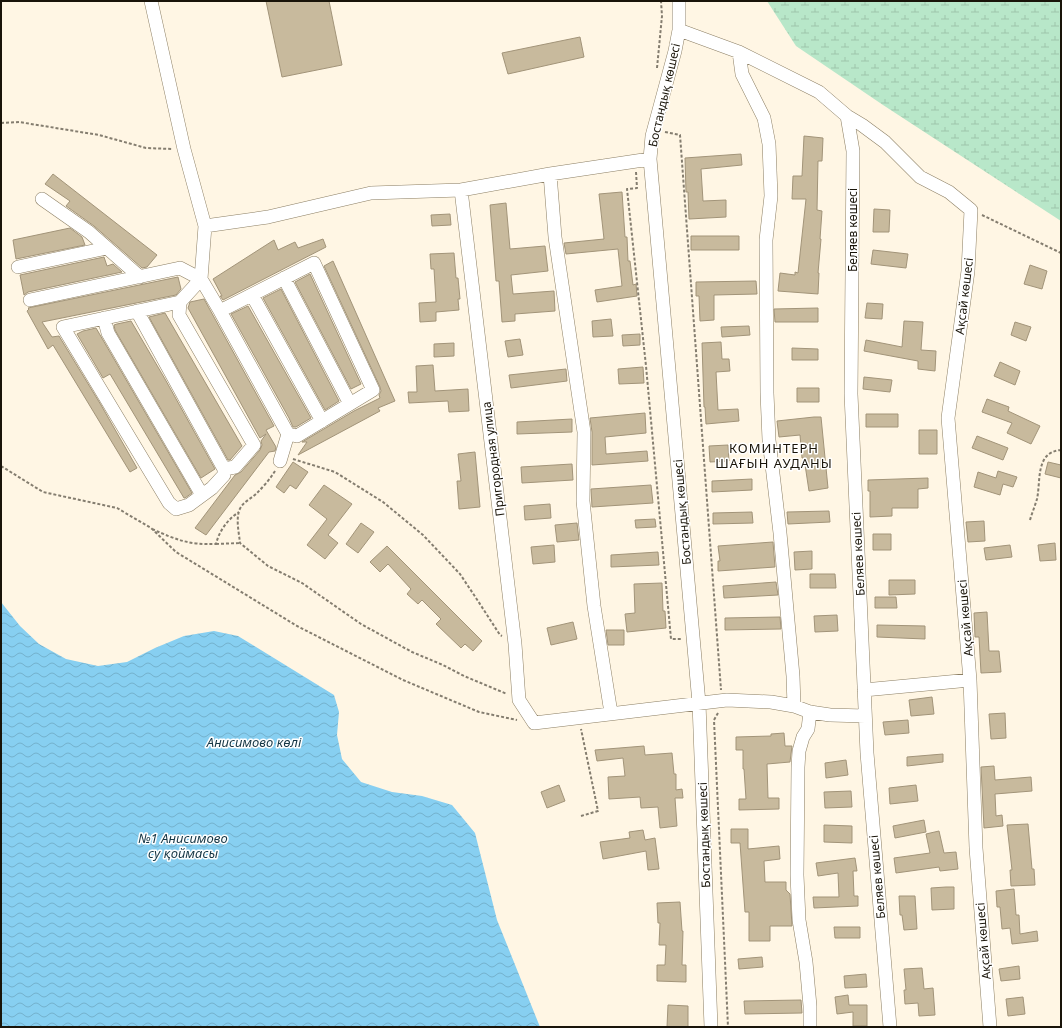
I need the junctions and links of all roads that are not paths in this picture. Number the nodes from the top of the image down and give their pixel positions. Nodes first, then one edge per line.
1 (151, 1) edge
2 (679, 1) edge
3 (679, 30) junction
4 (739, 52) junction
5 (847, 116) junction
6 (650, 159) junction
7 (550, 174) junction
8 (461, 190) junction
9 (42, 199) dead end
10 (205, 226) junction
11 (107, 248) junction
12 (18, 267) dead end
13 (140, 277) junction
14 (284, 278) junction
15 (201, 279) junction
16 (252, 295) junction
17 (30, 300) dead end
18 (180, 302) junction
19 (137, 311) junction
20 (220, 311) junction
21 (104, 318) junction
22 (350, 404) junction
23 (322, 420) junction
24 (288, 434) junction
25 (280, 461) road end
26 (224, 469) junction
27 (202, 495) junction
28 (970, 680) junction
29 (864, 690) junction
30 (699, 703) junction
31 (794, 706) junction
32 (810, 712) junction
33 (611, 714) junction
34 (865, 716) junction
35 (711, 1027) edge
36 (810, 1027) edge
37 (890, 1027) edge
38 (990, 1027) edge

1 - 10 street
2 - 3 street, Бостандық көшесі
3 - 4 street
3 - 6 street, Бостандық көшесі
4 - 5 street
4 - 31 street
5 - 28 street, Ақсай көшесі
5 - 29 street, Беляев көшесі
6 - 7 street
6 - 30 street, Бостандық көшесі
7 - 8 street
7 - 33 street
8 - 10 street
8 - 33 street, Пригородная улица
9 - 11 street
10 - 15 street
11 - 12 street
11 - 13 street
13 - 15 street
13 - 17 street
14 - 16 street
14 - 22 street
14 - 22 street
15 - 18 street
15 - 20 street
16 - 20 street
16 - 23 street
18 - 19 street
18 - 26 street
19 - 21 street
19 - 26 street
20 - 24 street
21 - 27 street
21 - 27 street
22 - 23 street
23 - 24 street
24 - 25 street
26 - 27 street
28 - 29 street
28 - 38 street, Ақсай көшесі
29 - 34 street, Беляев көшесі
30 - 31 street
30 - 33 street
30 - 35 street, Бостандық көшесі
31 - 32 street
32 - 34 street
32 - 36 street
34 - 37 street, Беляев көшесі

